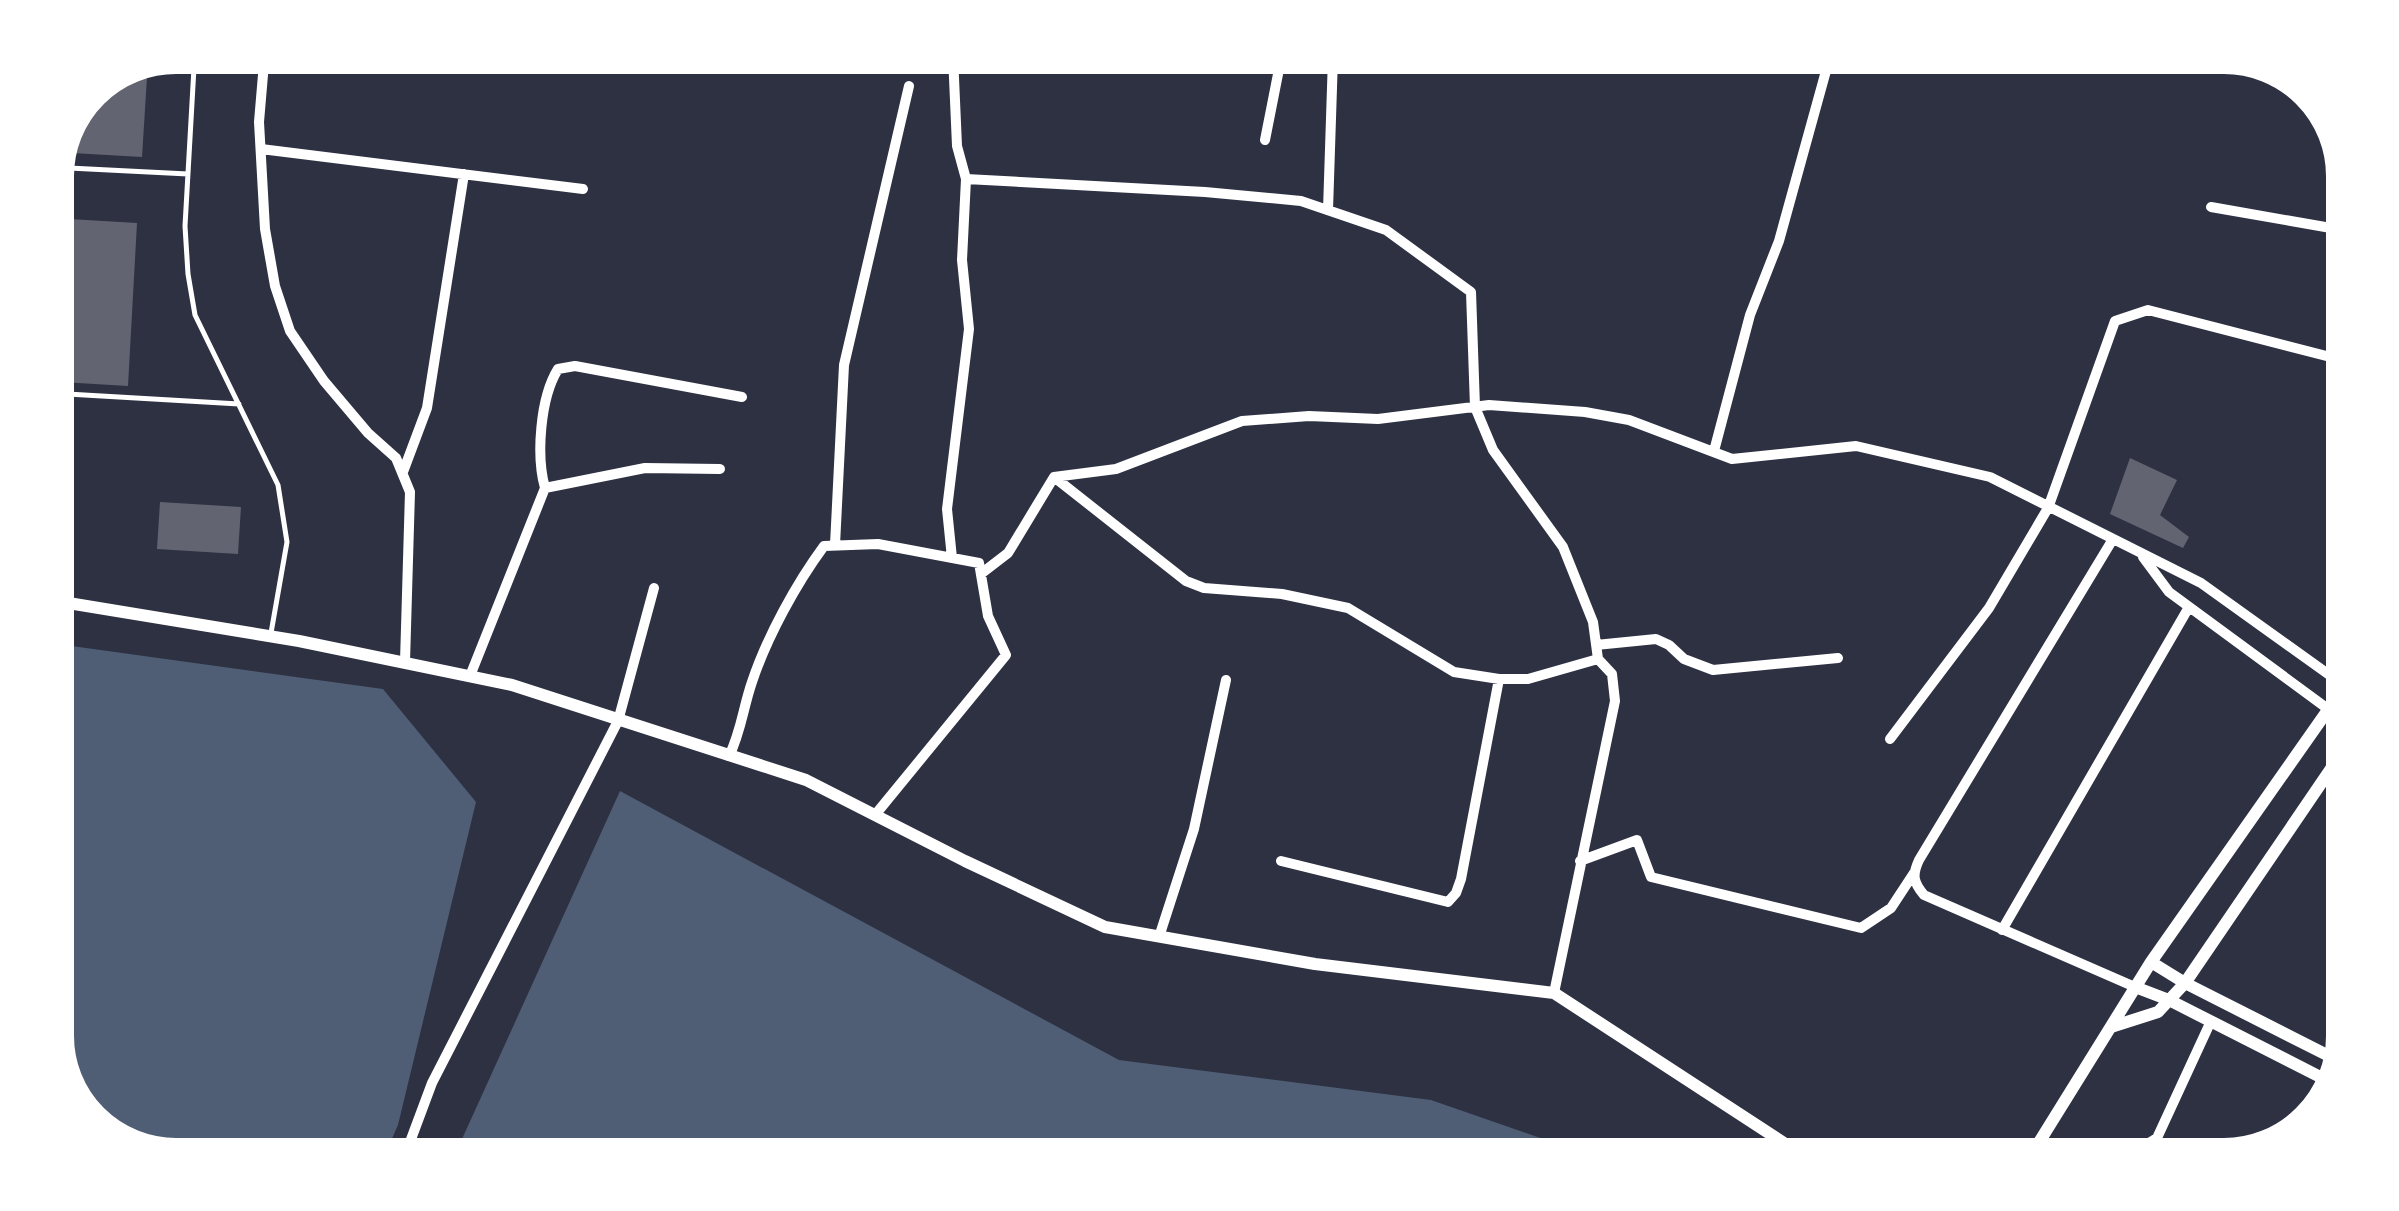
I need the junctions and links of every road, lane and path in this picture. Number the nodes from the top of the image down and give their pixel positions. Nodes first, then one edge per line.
1 (194, 67) edge
2 (263, 67) edge
3 (953, 67) edge
4 (1279, 67) edge
5 (1332, 67) edge
6 (1827, 67) edge
7 (910, 86) dead end
8 (1265, 140) dead end
9 (261, 149) junction
10 (68, 165) edge
11 (188, 174) junction
12 (464, 174) junction
13 (966, 179) junction
14 (584, 189) dead end
15 (2211, 207) dead end
16 (1328, 210) junction
17 (2331, 228) edge
18 (2331, 356) edge
19 (68, 393) edge
20 (742, 397) dead end
21 (239, 404) junction
22 (1475, 407) junction
23 (1714, 451) junction
24 (720, 469) dead end
25 (403, 472) junction
26 (1054, 477) junction
27 (544, 488) junction
28 (2048, 508) junction
29 (2113, 540) junction
30 (834, 545) junction
31 (2139, 552) junction
32 (952, 558) junction
33 (982, 573) junction
34 (654, 588) dead end
35 (68, 603) edge
36 (2190, 607) junction
37 (271, 636) junction
38 (1596, 644) junction
39 (1838, 658) dead end
40 (1598, 659) junction
41 (404, 662) junction
42 (470, 676) junction
43 (1500, 679) junction
44 (2332, 679) edge
45 (1226, 680) dead end
46 (2332, 703) edge
47 (2328, 709) junction
48 (2332, 712) edge
49 (618, 721) junction
50 (1890, 740) dead end
51 (729, 756) junction
52 (2332, 768) edge
53 (2324, 780) junction
54 (2332, 785) edge
55 (875, 815) junction
56 (1281, 861) dead end
57 (1580, 861) junction
58 (1914, 872) junction
59 (2002, 930) junction
60 (1159, 936) junction
61 (2151, 962) junction
62 (2186, 984) junction
63 (2135, 987) junction
64 (1554, 993) junction
65 (2169, 1000) junction
66 (2211, 1021) junction
67 (2111, 1027) junction
68 (2330, 1056) edge
69 (2322, 1078) edge
70 (410, 1144) edge
71 (1786, 1144) edge
72 (2038, 1144) edge
73 (2147, 1144) edge

1 - 11 lane
2 - 9 street
3 - 13 street
4 - 8 street
5 - 16 street
6 - 23 street
7 - 30 street
9 - 12 street
9 - 25 street
10 - 11 lane
11 - 21 lane
12 - 14 street
12 - 25 street
13 - 16 street
13 - 32 street
15 - 17 street
16 - 22 street
18 - 28 street
19 - 21 lane
20 - 27 street
21 - 37 lane
22 - 23 street
22 - 26 street
22 - 38 street
23 - 28 street
24 - 27 street
25 - 41 street
26 - 33 street
26 - 43 street
27 - 42 street
28 - 29 street
28 - 50 street
29 - 31 street
29 - 58 street
30 - 32 street
30 - 51 street
31 - 36 street
31 - 44 street
32 - 33 street
33 - 55 street
34 - 49 street
35 - 37 street
36 - 47 street
36 - 59 street
37 - 41 street
38 - 39 street
38 - 40 street
40 - 43 street
40 - 57 street
41 - 42 street
42 - 49 street
43 - 56 street
45 - 60 street
46 - 47 street
47 - 48 street
47 - 61 street
49 - 51 street
49 - 70 street
51 - 55 street
52 - 53 street
53 - 54 street
53 - 62 street
55 - 60 street
57 - 58 street
57 - 64 street
58 - 59 street
59 - 63 street
60 - 64 street
61 - 62 street
61 - 63 street
62 - 65 street
62 - 68 street
63 - 65 street
63 - 67 street
64 - 71 street
65 - 66 street
65 - 67 street
66 - 69 street
66 - 73 street
67 - 72 street

